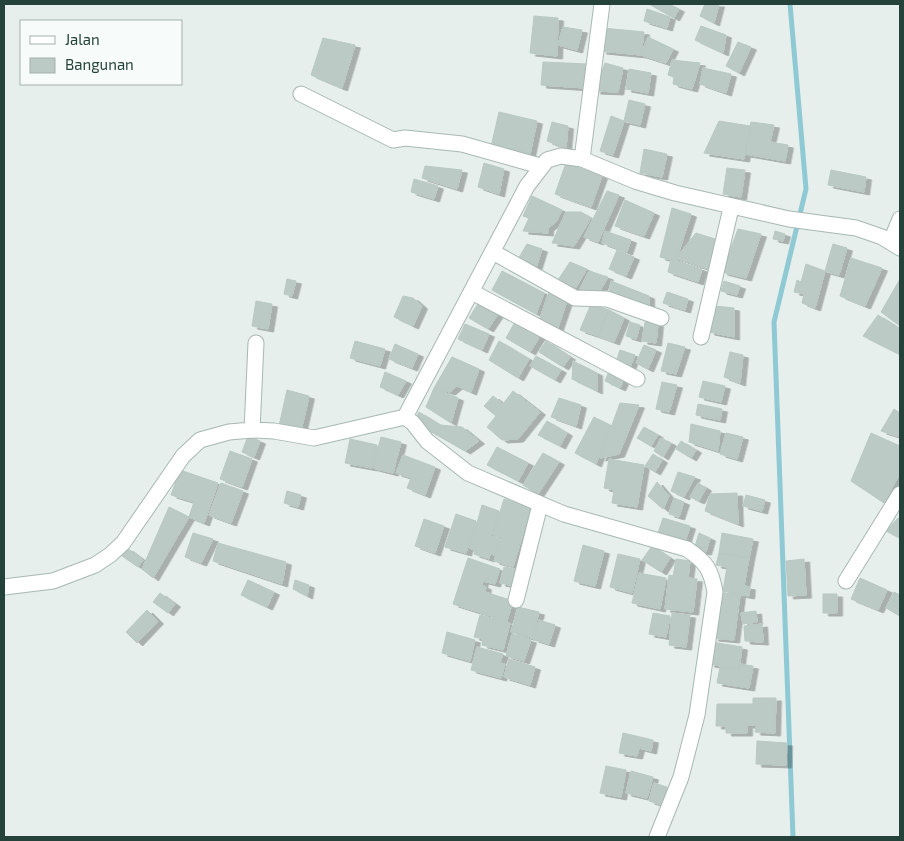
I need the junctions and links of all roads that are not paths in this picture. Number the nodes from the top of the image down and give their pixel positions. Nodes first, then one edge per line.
1 (602, 4) edge
2 (301, 94) dead end
3 (582, 159) junction
4 (540, 166) junction
5 (731, 208) junction
6 (900, 219) edge
7 (896, 245) edge
8 (493, 252) junction
9 (472, 292) junction
10 (661, 318) dead end
11 (701, 337) dead end
12 (256, 342) dead end
13 (637, 379) dead end
14 (405, 417) junction
15 (252, 430) junction
16 (900, 494) edge
17 (540, 505) junction
18 (846, 581) dead end
19 (4, 587) edge
20 (516, 600) dead end
21 (657, 837) edge

1 - 3 street
2 - 4 street
3 - 4 street
3 - 5 street
4 - 8 street
5 - 7 street
5 - 11 street
6 - 7 street
8 - 9 street
8 - 10 street
9 - 13 street
9 - 14 street
12 - 15 street
14 - 15 street
14 - 17 street
15 - 19 street
16 - 18 street
17 - 20 street
17 - 21 street

